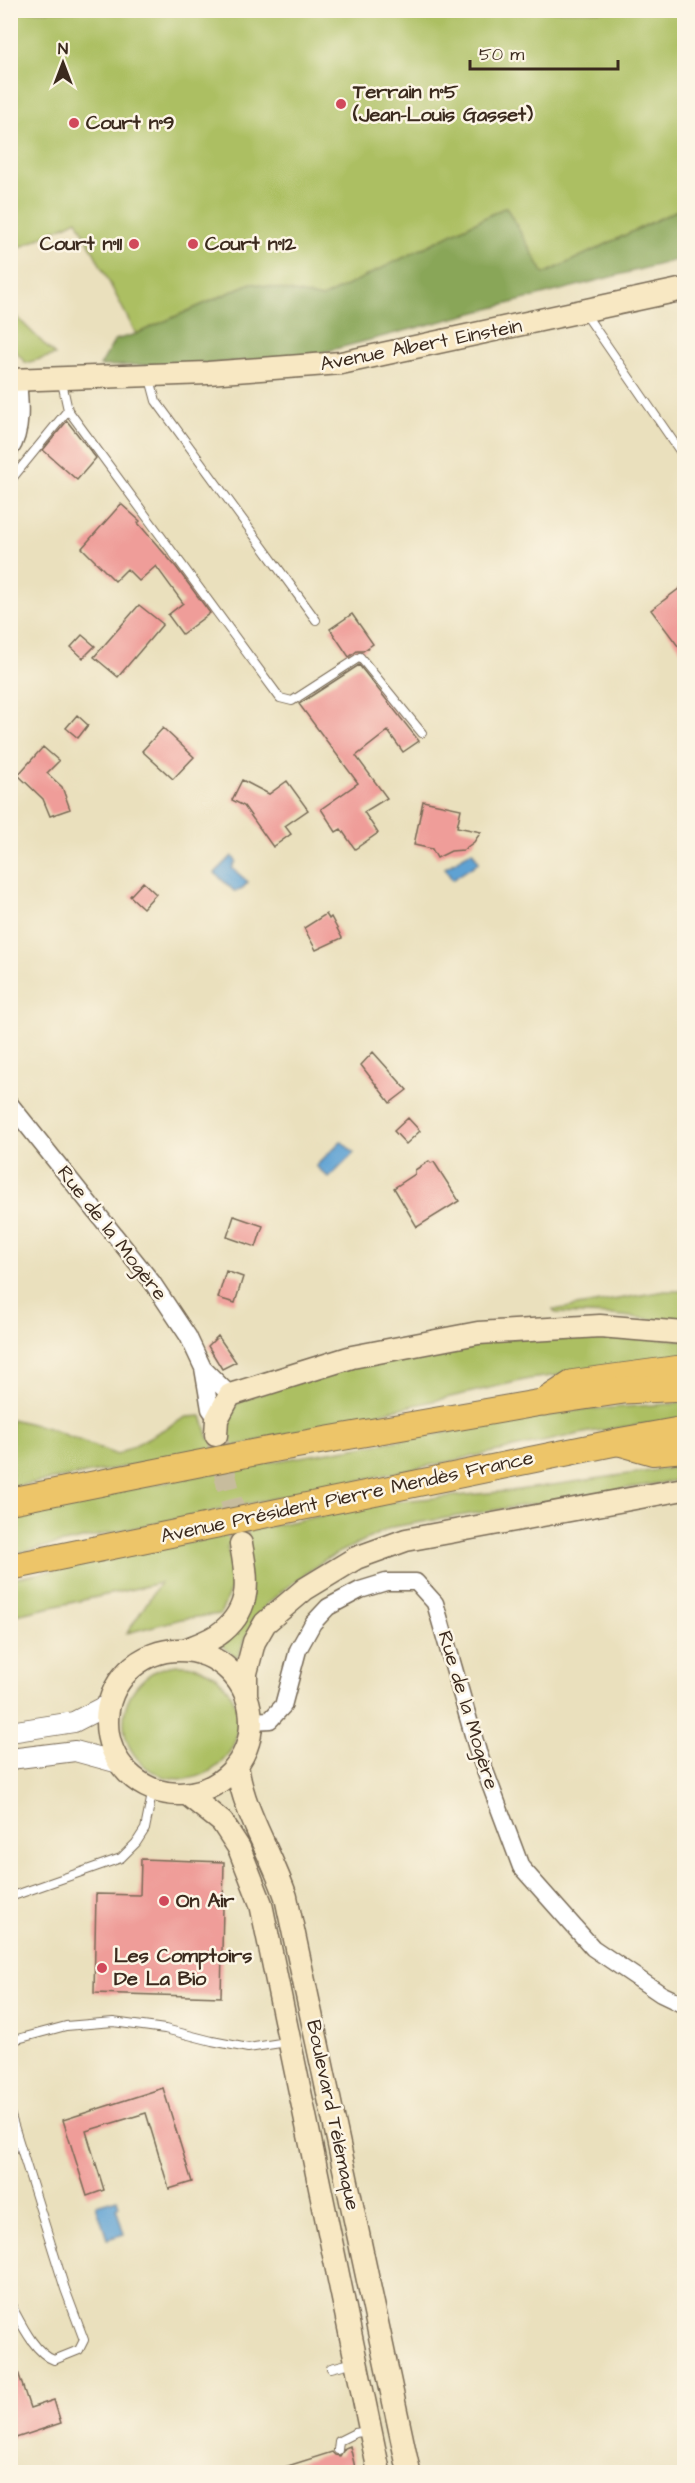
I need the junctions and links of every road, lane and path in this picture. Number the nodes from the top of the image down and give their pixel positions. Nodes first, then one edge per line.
1 (684, 289) edge
2 (584, 312) junction
3 (149, 375) junction
4 (61, 378) junction
5 (14, 380) edge
6 (68, 410) junction
7 (10, 450) edge
8 (684, 457) edge
9 (10, 481) edge
10 (316, 620) dead end
11 (422, 733) dead end
12 (10, 1104) edge
13 (684, 1333) edge
14 (203, 1368) junction
15 (684, 1368) edge
16 (684, 1387) edge
17 (230, 1395) junction
18 (544, 1402) junction
19 (216, 1427) joint
20 (684, 1430) edge
21 (618, 1442) junction
22 (684, 1449) edge
23 (684, 1489) edge
24 (10, 1501) edge
25 (241, 1544) tunnel mouth
26 (10, 1567) edge
27 (185, 1650) junction
28 (246, 1694) junction
29 (109, 1704) junction
30 (251, 1721) junction
31 (10, 1732) edge
32 (10, 1759) edge
33 (119, 1763) junction
34 (237, 1765) junction
35 (153, 1789) junction
36 (187, 1794) junction
37 (10, 1897) edge
38 (684, 2005) edge
39 (10, 2041) edge
40 (290, 2041) junction
41 (10, 2114) edge
42 (10, 2303) edge
43 (355, 2361) junction
44 (331, 2368) dead end
45 (370, 2431) junction
46 (338, 2450) dead end
47 (379, 2472) edge
48 (409, 2472) edge

1 - 2 main road, Avenue Albert Einstein
2 - 3 main road, Avenue Albert Einstein
2 - 8 lane
3 - 4 main road, Avenue Albert Einstein
3 - 10 lane
4 - 5 main road, Avenue Albert Einstein
4 - 6 lane
5 - 7 street
6 - 9 lane
6 - 11 lane
12 - 14 street, Rue de la Mogère
13 - 17 main road
14 - 17 street
14 - 19 street
15 - 18 main road
16 - 18 highway
17 - 19 main road
18 - 24 main road
20 - 21 highway, Avenue Président Pierre Mendès France
21 - 22 main road
21 - 26 main road, Avenue Président Pierre Mendès France
23 - 28 main road
25 - 27 main road
27 - 28 main road
27 - 29 main road
28 - 30 main road
29 - 31 street
29 - 33 main road
30 - 34 main road
30 - 38 street, Rue de la Mogère
32 - 33 street
33 - 35 main road
34 - 36 main road
34 - 48 main road, Boulevard Télémaque
35 - 36 main road
35 - 37 lane
36 - 40 main road, Boulevard Télémaque
39 - 40 lane
40 - 43 main road, Boulevard Télémaque
41 - 42 lane
43 - 44 lane
43 - 45 main road, Boulevard Télémaque
45 - 46 lane
45 - 47 main road, Boulevard Télémaque

